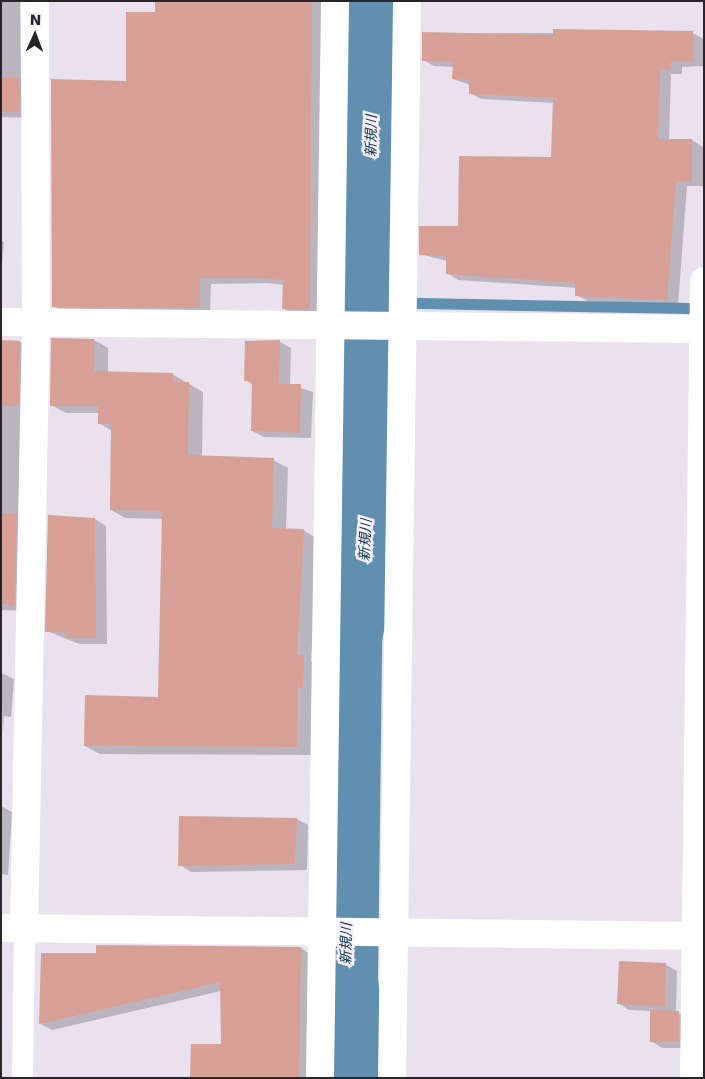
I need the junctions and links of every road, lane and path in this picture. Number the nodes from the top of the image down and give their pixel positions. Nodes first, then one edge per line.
1 (35, 1) edge
2 (335, 1) edge
3 (407, 1) edge
4 (704, 281) edge
5 (400, 314) junction
6 (1, 322) edge
7 (36, 322) junction
8 (335, 327) junction
9 (703, 329) edge
10 (13, 928) edge
11 (324, 933) junction
12 (388, 934) junction
13 (700, 936) edge
14 (22, 1078) edge
15 (320, 1078) edge
16 (392, 1078) edge
17 (694, 1078) edge

1 - 7 street
2 - 8 street
3 - 5 street
4 - 9 street
5 - 8 street
5 - 9 street
5 - 12 street
6 - 7 street
7 - 8 street
7 - 10 street
8 - 11 street
9 - 13 street
10 - 11 street
10 - 14 lane
11 - 12 street
11 - 15 street
12 - 13 street
12 - 16 street
13 - 17 street

